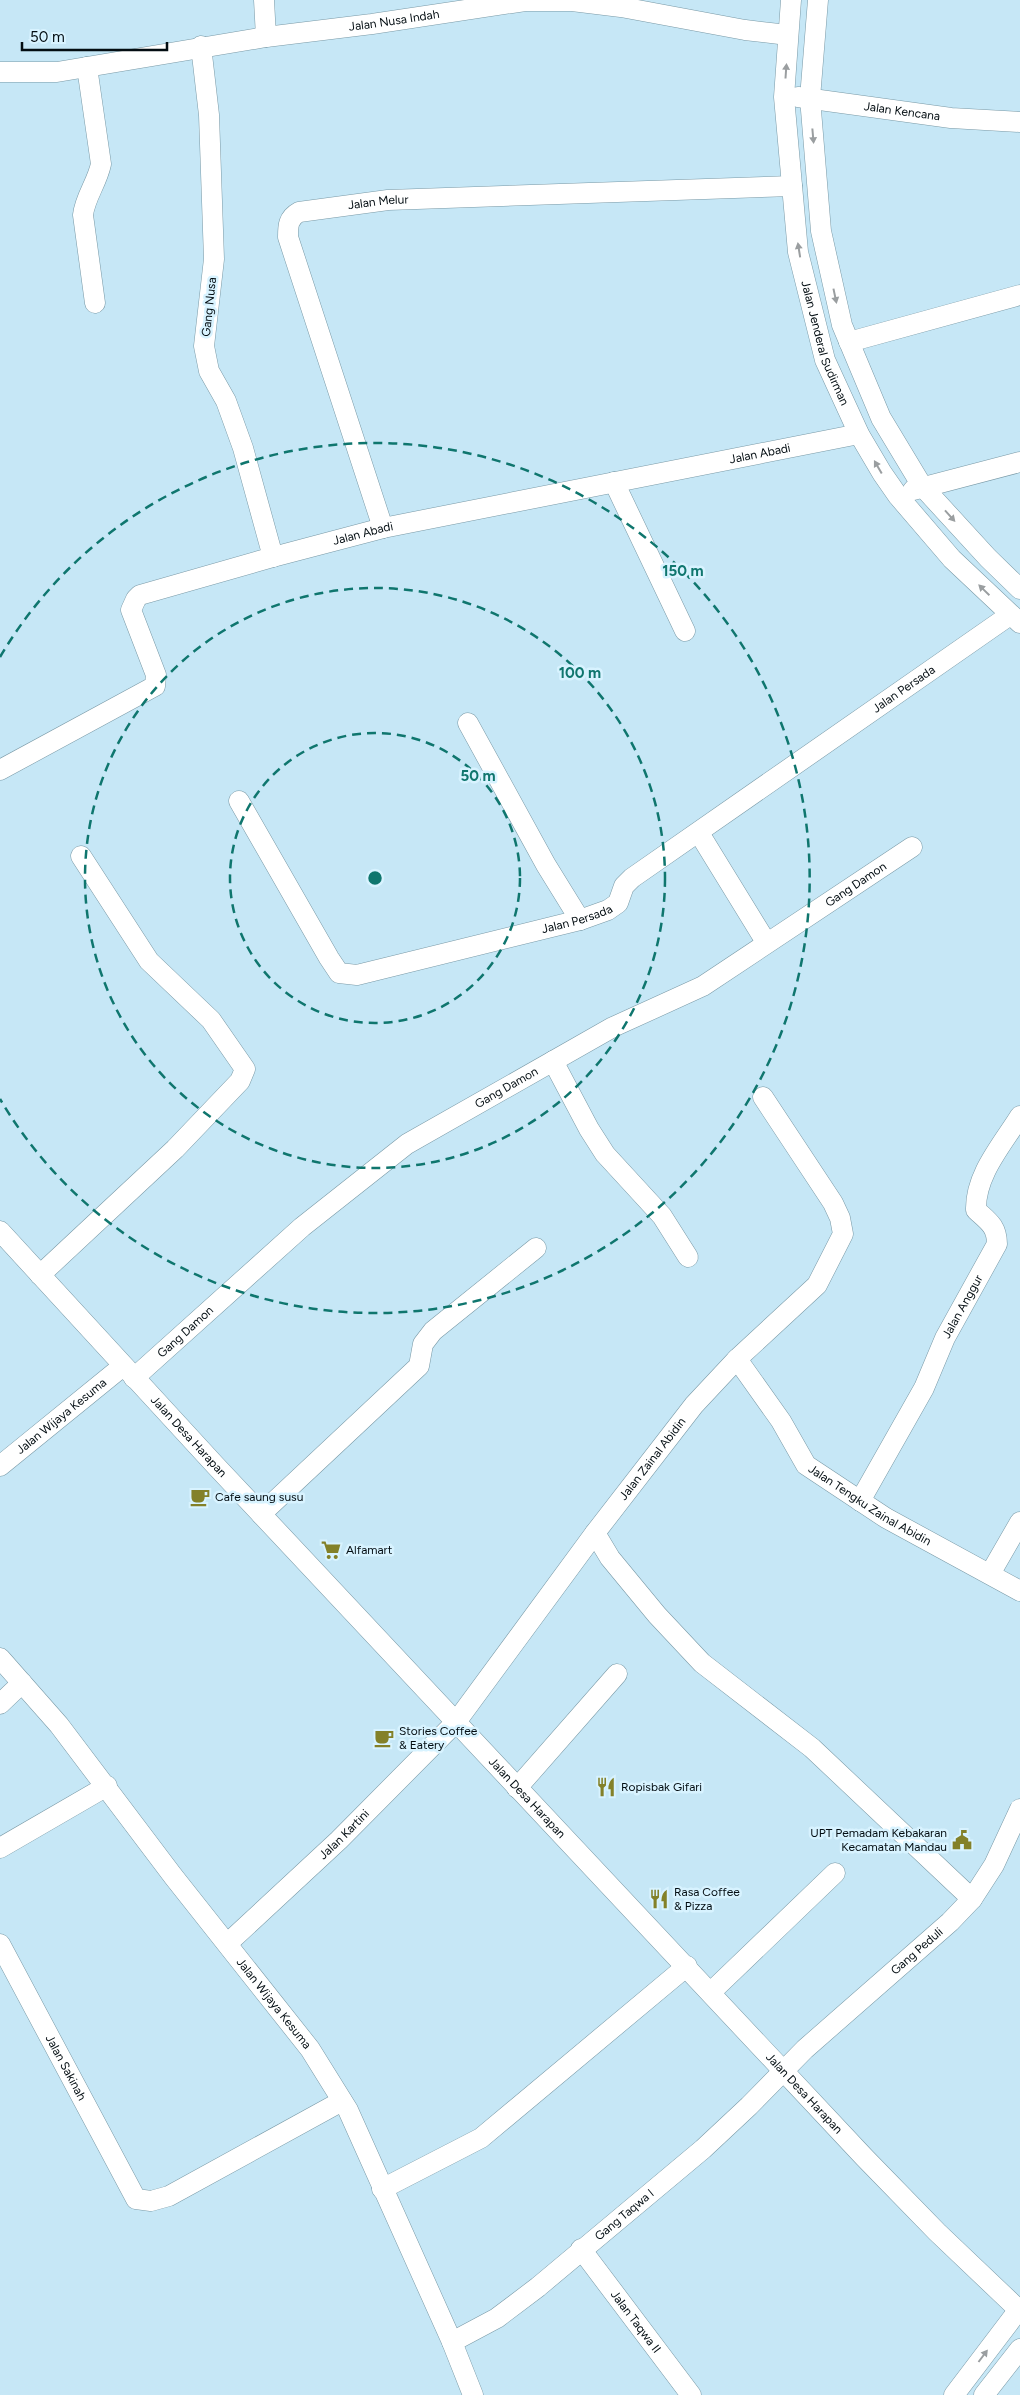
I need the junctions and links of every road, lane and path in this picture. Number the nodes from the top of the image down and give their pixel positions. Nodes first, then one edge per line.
1 (264, 0) edge
2 (791, 0) edge
3 (818, 0) edge
4 (447, 6) edge
5 (788, 35) junction
6 (266, 36) junction
7 (201, 46) junction
8 (88, 67) junction
9 (0, 72) edge
10 (784, 96) junction
11 (810, 98) junction
12 (1020, 122) edge
13 (792, 186) junction
14 (1020, 295) edge
15 (94, 302) dead end
16 (849, 342) junction
17 (860, 434) junction
18 (1020, 462) edge
19 (614, 482) junction
20 (922, 486) junction
21 (898, 496) junction
22 (383, 528) junction
23 (273, 557) junction
24 (1020, 589) edge
25 (1015, 619) edge
26 (685, 631) dead end
27 (468, 723) dead end
28 (0, 770) edge
29 (239, 801) dead end
30 (699, 833) junction
31 (912, 847) dead end
32 (81, 856) dead end
33 (580, 920) junction
34 (766, 942) junction
35 (553, 1061) junction
36 (763, 1096) dead end
37 (1020, 1116) edge
38 (0, 1231) edge
39 (536, 1248) dead end
40 (688, 1257) dead end
41 (40, 1275) junction
42 (736, 1359) junction
43 (129, 1372) junction
44 (0, 1466) edge
45 (860, 1501) junction
46 (261, 1514) junction
47 (1020, 1522) edge
48 (595, 1533) junction
49 (990, 1574) junction
50 (1020, 1591) edge
51 (0, 1658) edge
52 (617, 1674) dead end
53 (22, 1683) junction
54 (0, 1704) edge
55 (456, 1722) junction
56 (107, 1786) junction
57 (517, 1788) junction
58 (1020, 1809) edge
59 (0, 1848) edge
60 (835, 1873) dead end
61 (972, 1899) junction
62 (228, 1943) junction
63 (0, 1944) edge
64 (686, 1966) junction
65 (710, 1992) junction
66 (784, 2070) junction
67 (342, 2101) junction
68 (382, 2189) junction
69 (581, 2250) junction
70 (1019, 2310) edge
71 (452, 2342) junction
72 (1020, 2349) edge
73 (473, 2395) edge
74 (691, 2395) edge
75 (954, 2395) edge
76 (984, 2395) edge

1 - 6 street
2 - 5 street, Jalan Jenderal Sudirman
3 - 11 street, Jalan Jenderal Sudirman
4 - 5 street, Jalan Nusa Indah
4 - 6 street, Jalan Nusa Indah
10 -> 5 street, Jalan Jenderal Sudirman
6 - 7 street, Jalan Nusa Indah
7 - 8 street, Jalan Nusa Indah
7 - 23 street, Gang Nusa
8 - 9 street, Jalan Nusa Indah
8 - 15 street
10 - 11 street, Jalan Kencana
10 - 13 street, Jalan Jenderal Sudirman
11 - 12 street, Jalan Kencana
11 -> 16 street, Jalan Jenderal Sudirman
17 -> 13 street, Jalan Jenderal Sudirman
13 - 22 street, Jalan Melur
14 - 16 street
16 - 20 street, Jalan Jenderal Sudirman
17 - 19 street, Jalan Abadi
21 -> 17 street, Jalan Jenderal Sudirman
18 - 20 street
19 - 22 street, Jalan Abadi
19 - 26 street
20 - 21 street
20 -> 24 street, Jalan Jenderal Sudirman
25 -> 21 street, Jalan Jenderal Sudirman
22 - 23 street, Jalan Abadi
23 - 28 street, Jalan Abadi
25 - 30 street, Jalan Persada
27 - 33 street
29 - 33 street, Jalan Persada
30 - 33 street, Jalan Persada
30 - 34 street
31 - 34 street, Gang Damon
32 - 41 street
34 - 35 street, Gang Damon
35 - 40 street
35 - 43 street, Gang Damon
36 - 42 street, Jalan Zainal Abidin
37 - 45 street, Jalan Anggur
38 - 41 street, Jalan Desa Harapan
39 - 46 street
41 - 43 street, Jalan Desa Harapan
42 - 45 street, Jalan Tengku Zainal Abidin
42 - 48 street, Jalan Zainal Abidin
43 - 44 street, Jalan Wijaya Kesuma
43 - 46 street, Jalan Desa Harapan
45 - 49 street, Jalan Tengku Zainal Abidin
46 - 55 street, Jalan Desa Harapan
47 - 49 street
48 - 55 street, Jalan Zainal Abidin
48 - 61 street
49 - 50 street, Jalan Tengku Zainal Abidin
51 - 53 street, Jalan Wijaya Kesuma
52 - 57 street
53 - 54 street
53 - 56 street, Jalan Wijaya Kesuma
55 - 57 street, Jalan Desa Harapan
55 - 62 street, Jalan Kartini
56 - 59 street
56 - 62 street, Jalan Wijaya Kesuma
57 - 64 street, Jalan Desa Harapan
58 - 61 street, Gang Peduli
60 - 65 street
61 - 66 street, Gang Peduli
62 - 67 street, Jalan Wijaya Kesuma
63 - 67 street, Jalan Sakinah
64 - 65 street, Jalan Desa Harapan
64 - 68 street
65 - 66 street, Jalan Desa Harapan
66 - 69 street, Gang Taqwa I
66 - 70 street, Jalan Desa Harapan
67 - 68 street, Jalan Wijaya Kesuma
68 - 71 street, Jalan Wijaya Kesuma
69 - 71 street, Gang Taqwa I
69 - 74 street, Jalan Taqwa II
75 -> 70 street
71 - 73 street, Jalan Wijaya Kesuma
72 - 76 street

